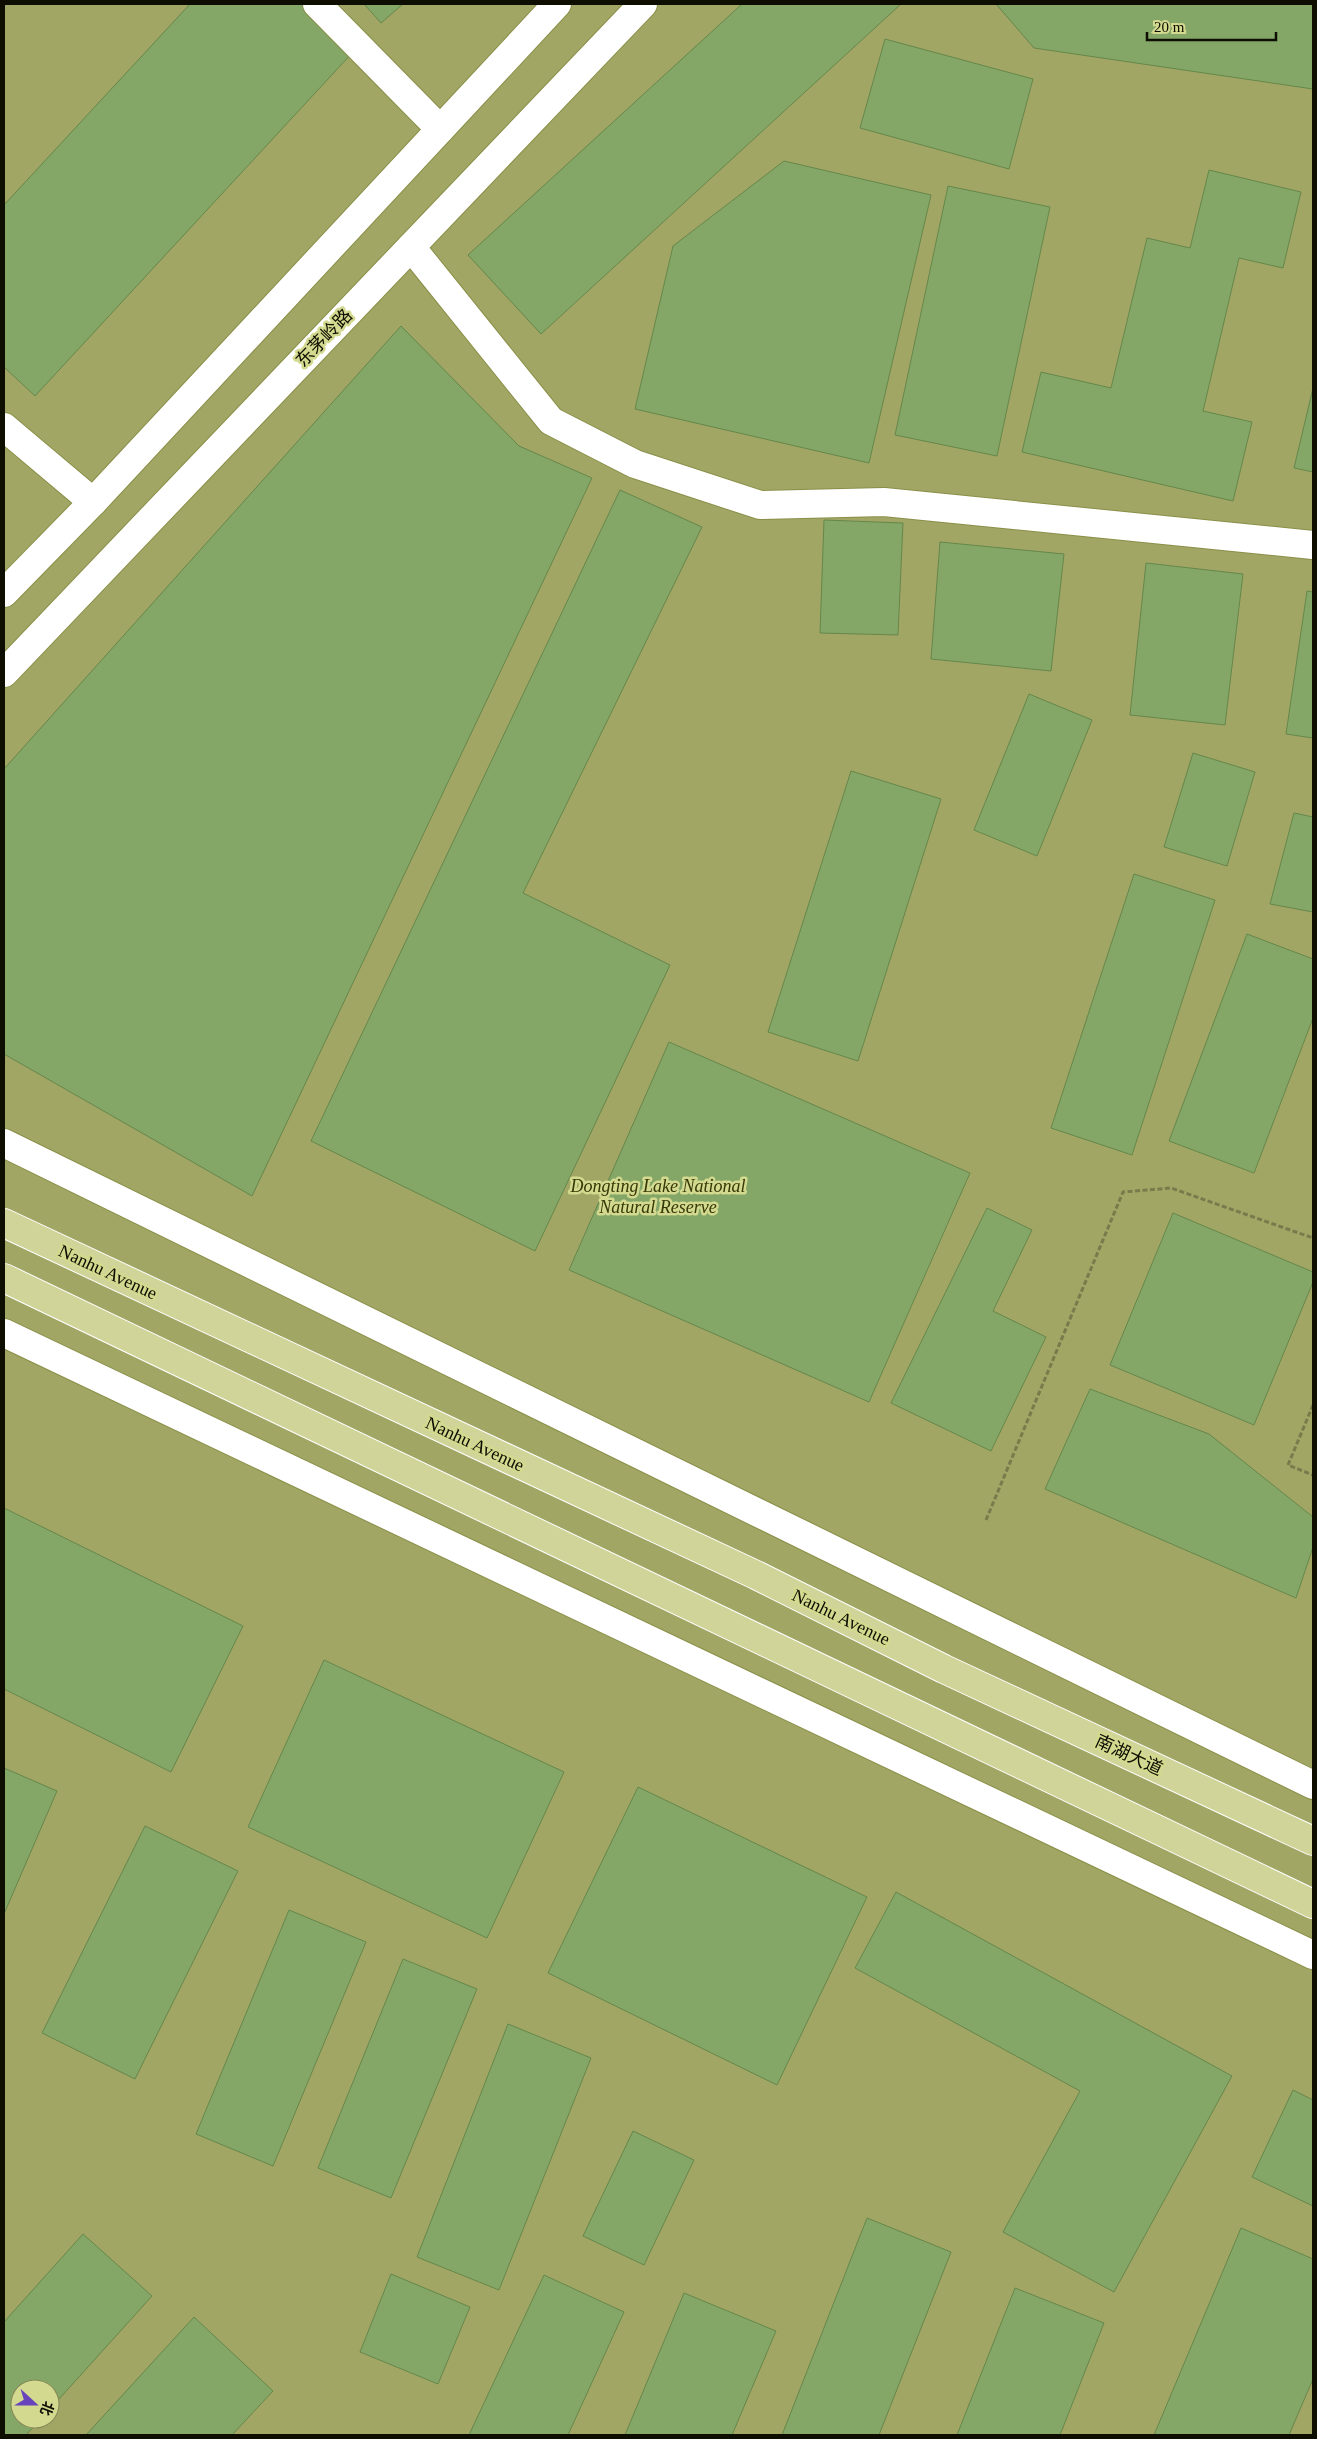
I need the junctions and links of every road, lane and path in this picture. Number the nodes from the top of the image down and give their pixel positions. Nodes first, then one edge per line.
1 (317, 4) edge
2 (557, 4) edge
3 (644, 4) edge
4 (440, 128) junction
5 (411, 247) junction
6 (4, 427) edge
7 (93, 502) junction
8 (1313, 546) edge
9 (4, 592) edge
10 (4, 672) edge
11 (4, 1143) edge
12 (4, 1223) edge
13 (1313, 1238) edge
14 (4, 1278) edge
15 (4, 1332) edge
16 (1313, 1405) edge
17 (1313, 1475) edge
18 (986, 1520) dead end
19 (944, 1669) joint
20 (1313, 1785) edge
21 (1313, 1841) edge
22 (1313, 1904) edge
23 (1313, 1955) edge

1 - 4 street
2 - 4 street
3 - 5 street, 东茅岭路
4 - 7 street
5 - 8 street
5 - 10 street, 东茅岭路
6 - 7 street
7 - 9 street
11 - 20 street
12 - 19 main road, Nanhu Avenue
13 - 18 path
14 - 22 main road
15 - 23 street
16 - 17 path
19 - 21 main road, 南湖大道

